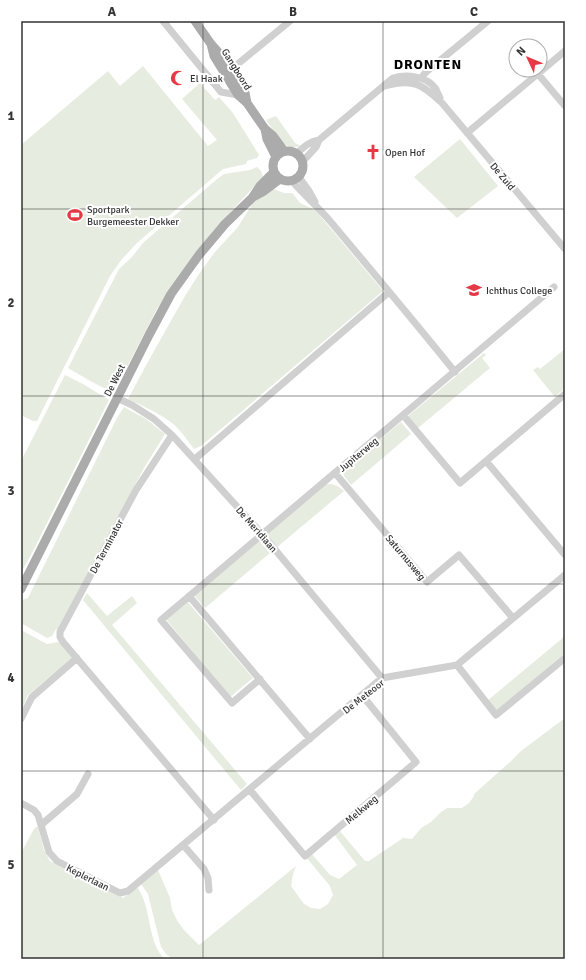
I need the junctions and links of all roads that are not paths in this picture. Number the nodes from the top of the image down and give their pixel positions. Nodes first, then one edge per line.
1 (162, 21) edge
2 (195, 21) edge
3 (290, 21) edge
4 (488, 21) edge
5 (565, 51) edge
6 (548, 65) edge
7 (228, 72) junction
8 (421, 78) junction
9 (533, 78) edge
10 (541, 78) edge
11 (385, 86) junction
12 (238, 95) junction
13 (247, 103) junction
14 (442, 103) junction
15 (565, 106) edge
16 (265, 129) junction
17 (467, 133) junction
18 (284, 151) junction
19 (276, 157) junction
20 (300, 157) junction
21 (277, 175) junction
22 (296, 179) junction
23 (565, 249) edge
24 (554, 287) dead end
25 (389, 292) junction
26 (455, 372) junction
27 (565, 394) edge
28 (117, 398) junction
29 (403, 415) junction
30 (172, 435) junction
31 (195, 459) junction
32 (486, 461) junction
33 (335, 473) junction
34 (262, 534) junction
35 (565, 555) edge
36 (565, 575) edge
37 (21, 589) edge
38 (189, 596) junction
39 (513, 618) junction
40 (77, 658) junction
41 (565, 658) edge
42 (457, 666) junction
43 (382, 678) junction
44 (260, 679) junction
45 (362, 695) junction
46 (21, 719) edge
47 (310, 738) junction
48 (88, 774) dead end
49 (250, 790) junction
50 (21, 803) edge
51 (214, 820) junction
52 (41, 825) junction
53 (184, 846) junction
54 (210, 890) dead end

1 - 12 street
2 - 7 main road, Gangboord
3 - 7 street
4 - 8 street
5 - 6 street
7 - 12 main road, Gangboord
7 - 13 main road, Gangboord
8 - 11 street, De Zuid
8 - 14 street, De Zuid
9 - 17 street
10 - 15 street
11 - 14 street, De Zuid
11 - 20 street, De Zuid
12 - 13 main road, Gangboord
13 - 16 main road, Gangboord
14 - 17 street, De Zuid
16 - 18 main road, Gangboord
16 - 19 main road, Gangboord
17 - 23 street, De Zuid
18 - 19 main road
18 - 20 main road
19 - 21 main road
20 - 22 main road
21 - 22 main road
21 - 28 main road, De West
22 - 25 street
24 - 26 street, Jupiterweg
25 - 26 street
25 - 31 street
26 - 29 street, Jupiterweg
27 - 32 street
28 - 30 street, De Meridiaan
28 - 37 main road, De West
29 - 32 street
29 - 33 street, Jupiterweg
30 - 31 street, De Meridiaan
30 - 40 street, De Terminator
31 - 34 street, De Meridiaan
32 - 35 street
33 - 34 street, Jupiterweg
33 - 39 street, Saturnusweg
34 - 38 street, Jupiterweg
34 - 43 street, De Meridiaan
36 - 39 street
38 - 44 street
38 - 44 street, Jupiterweg
39 - 42 street
40 - 46 street
40 - 51 street
41 - 42 street
42 - 43 street, De Meteoor
43 - 45 street, De Meteoor
44 - 47 street
45 - 47 street, De Meteoor
45 - 49 street, Melkweg
47 - 49 street, De Meteoor
48 - 52 street
49 - 51 street, De Meteoor
50 - 52 street, Keplerlaan
51 - 53 street, Keplerlaan
52 - 53 street, Keplerlaan
53 - 54 street

